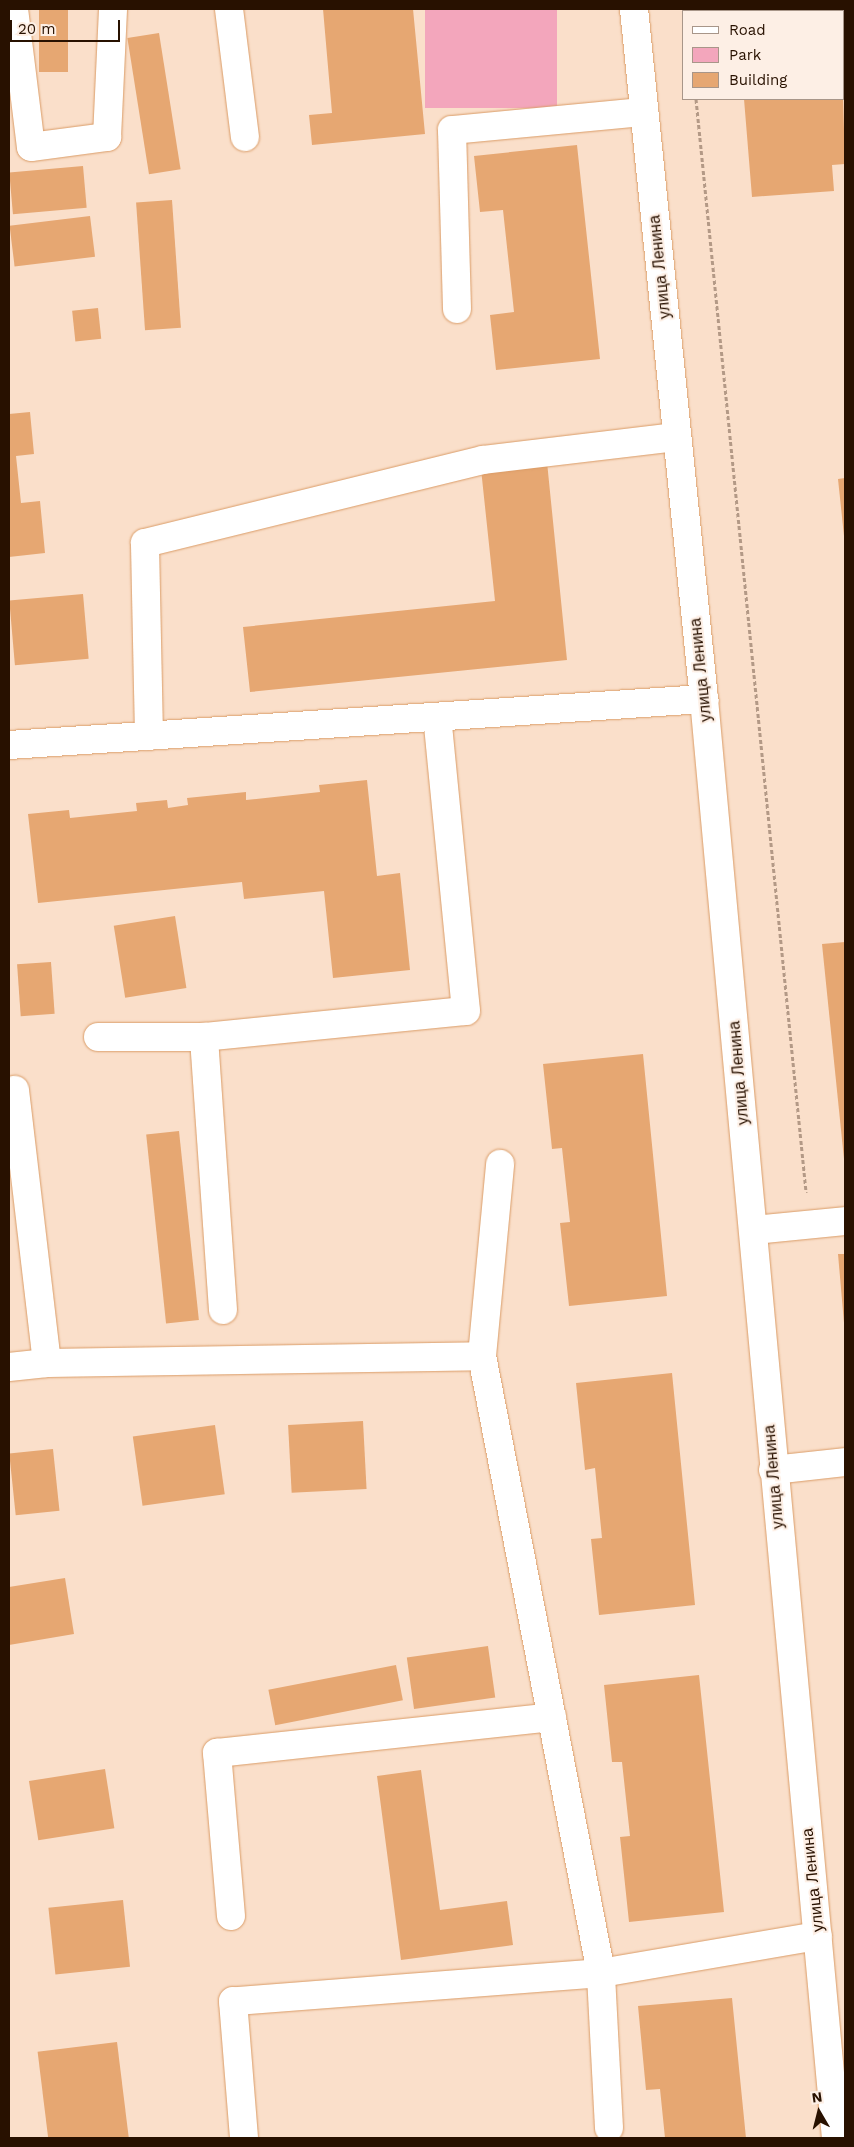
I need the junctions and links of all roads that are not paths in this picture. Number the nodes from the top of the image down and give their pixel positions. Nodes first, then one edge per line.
1 (14, 9) edge
2 (112, 9) edge
3 (229, 9) edge
4 (634, 9) edge
5 (644, 112) junction
6 (245, 137) dead end
7 (20, 148) edge
8 (457, 309) dead end
9 (677, 437) junction
10 (704, 699) junction
11 (437, 717) junction
12 (149, 736) junction
13 (9, 745) edge
14 (98, 1037) dead end
15 (204, 1037) junction
16 (15, 1090) dead end
17 (500, 1164) dead end
18 (845, 1221) edge
19 (754, 1230) junction
20 (223, 1310) dead end
21 (482, 1356) junction
22 (47, 1363) junction
23 (9, 1367) edge
24 (845, 1462) edge
25 (773, 1470) junction
26 (552, 1717) junction
27 (231, 1916) dead end
28 (818, 1936) junction
29 (601, 1972) junction
30 (609, 2128) dead end
31 (244, 2138) edge
32 (836, 2138) edge

1 - 7 street
2 - 7 street
3 - 6 street
4 - 5 street, улица Ленина
5 - 8 street
5 - 9 street, улица Ленина
9 - 10 street, улица Ленина
9 - 12 street
10 - 11 street
10 - 19 street, улица Ленина
11 - 12 street
11 - 15 street
12 - 13 street
14 - 15 street
15 - 20 street
16 - 22 street
17 - 21 street
18 - 19 street
19 - 25 street, улица Ленина
21 - 22 street
21 - 26 street
22 - 23 street
24 - 25 street
25 - 28 street, улица Ленина
26 - 27 street
26 - 29 street
28 - 29 street
28 - 32 street, улица Ленина
29 - 30 street
29 - 31 street

